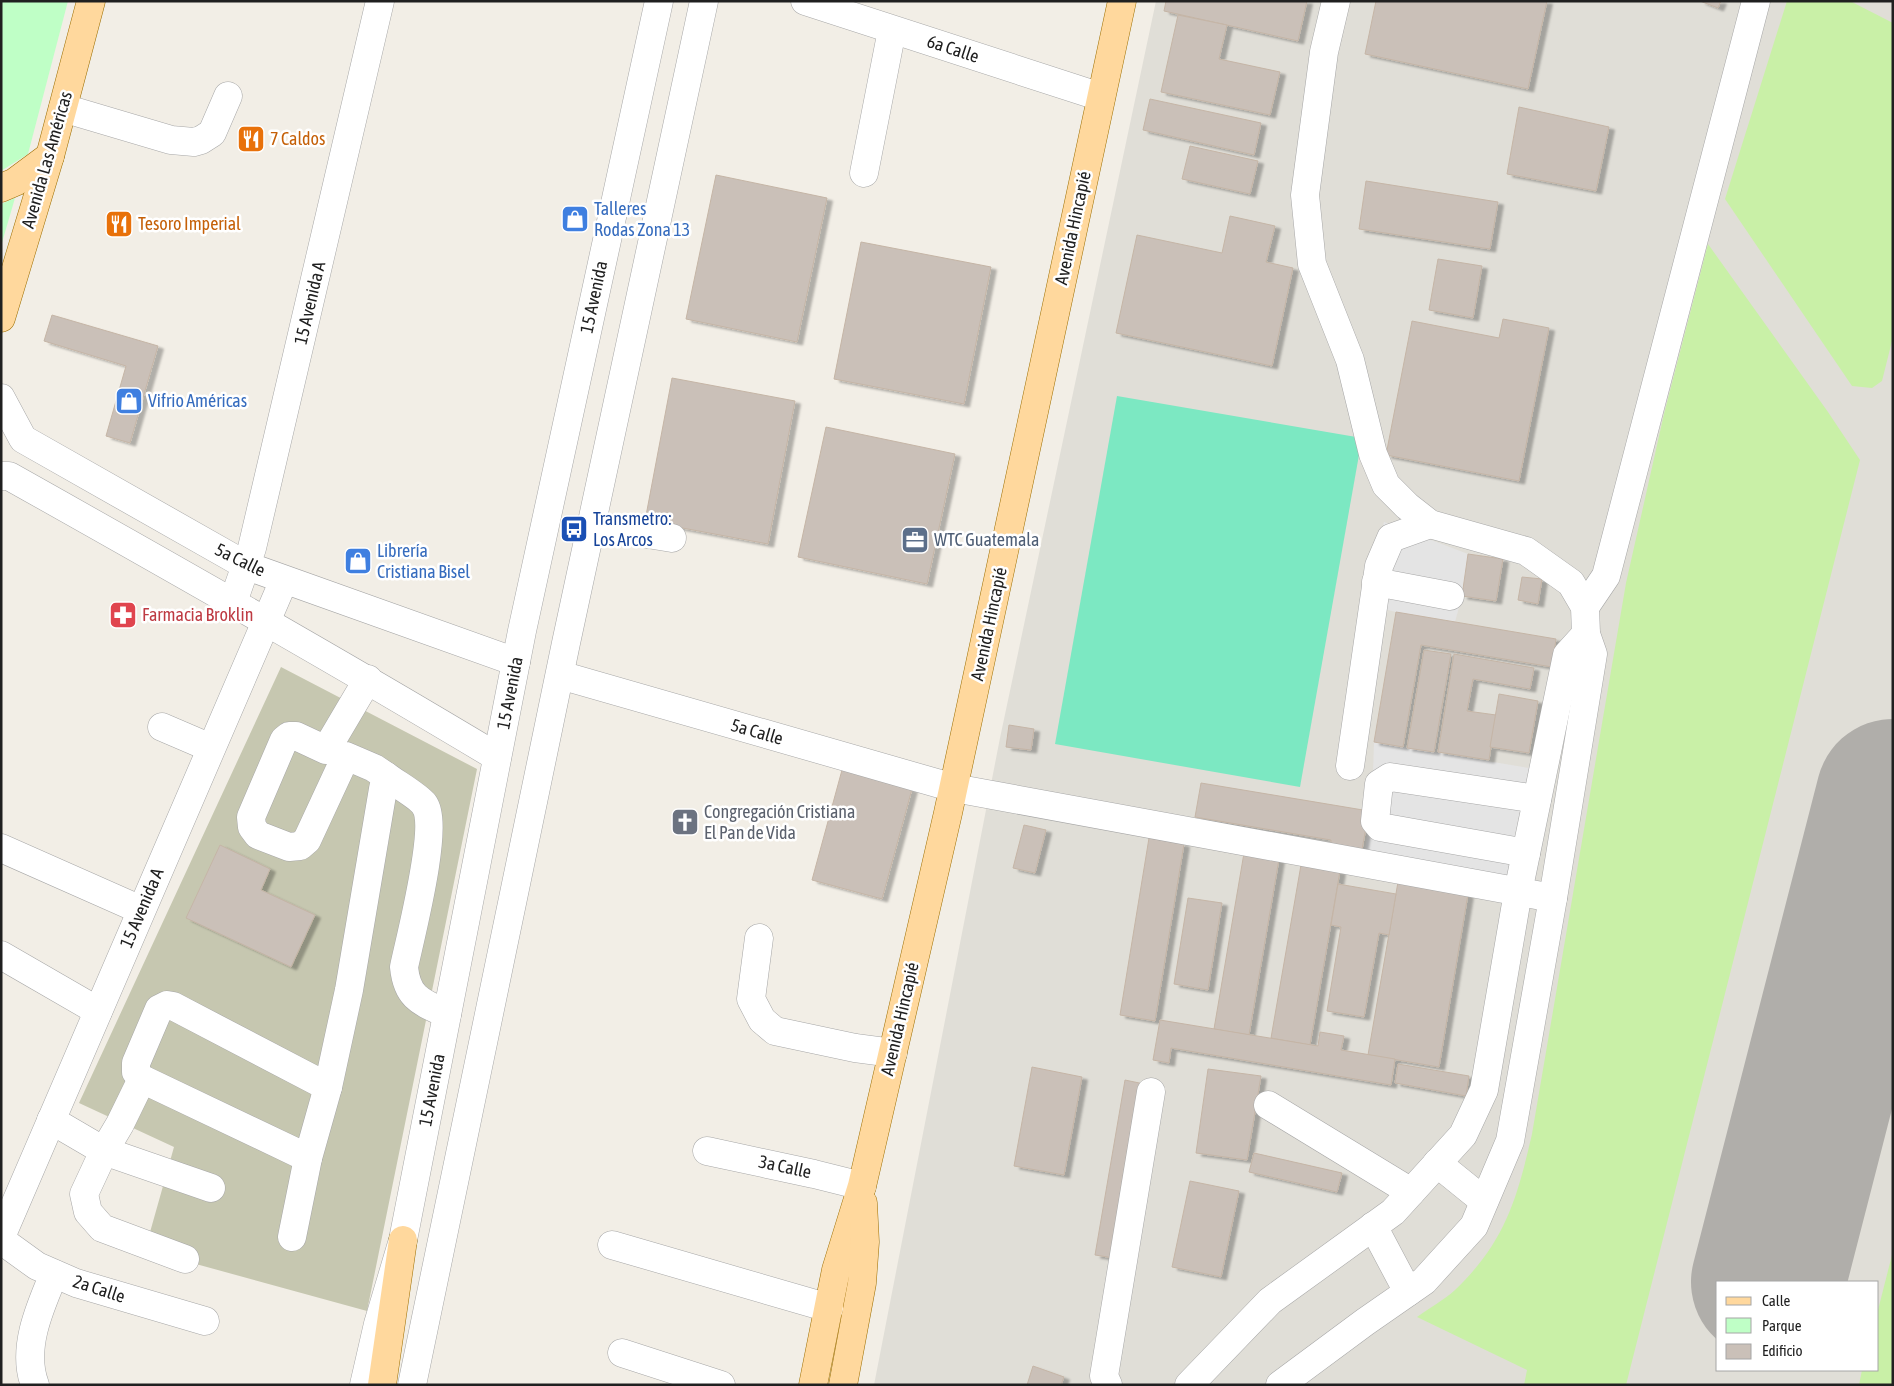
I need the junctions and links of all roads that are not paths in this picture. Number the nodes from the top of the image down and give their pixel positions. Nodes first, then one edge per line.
1 (91, 1) edge
2 (380, 1) edge
3 (659, 1) edge
4 (704, 1) edge
5 (805, 1) edge
6 (1122, 1) edge
7 (1336, 1) edge
8 (1756, 1) edge
9 (892, 30) junction
10 (228, 96) dead end
11 (1101, 97) junction
12 (63, 108) junction
13 (50, 156) junction
14 (864, 173) dead end
15 (1, 188) edge
16 (1, 318) edge
17 (1, 398) edge
18 (12, 439) edge
19 (4, 473) edge
20 (1430, 524) junction
21 (592, 525) junction
22 (672, 538) dead end
23 (246, 566) junction
24 (284, 580) junction
25 (1376, 582) junction
26 (1450, 596) dead end
27 (232, 602) junction
28 (1585, 607) junction
29 (266, 621) junction
30 (1586, 634) junction
31 (516, 662) junction
32 (560, 675) junction
33 (368, 679) junction
34 (162, 727) dead end
35 (211, 748) junction
36 (497, 757) junction
37 (1350, 766) dead end
38 (386, 776) junction
39 (954, 788) junction
40 (1537, 799) junction
41 (1, 848) edge
42 (1526, 853) junction
43 (1518, 892) junction
44 (1553, 898) junction
45 (141, 910) junction
46 (759, 938) dead end
47 (1, 955) edge
48 (98, 1011) junction
49 (447, 1014) junction
50 (892, 1053) junction
51 (142, 1079) junction
52 (328, 1087) junction
53 (1151, 1092) dead end
54 (1268, 1106) dead end
55 (51, 1120) junction
56 (104, 1151) junction
57 (707, 1151) dead end
58 (308, 1158) junction
59 (1437, 1163) junction
60 (862, 1186) junction
61 (211, 1188) dead end
62 (1411, 1192) junction
63 (1484, 1201) junction
64 (1373, 1226) junction
65 (292, 1237) dead end
66 (1, 1239) edge
67 (403, 1240) junction
68 (612, 1245) dead end
69 (185, 1259) dead end
70 (54, 1274) junction
71 (1408, 1292) junction
72 (828, 1308) junction
73 (205, 1321) dead end
74 (622, 1353) dead end
75 (35, 1385) edge
76 (364, 1385) edge
77 (382, 1385) edge
78 (412, 1385) edge
79 (721, 1385) edge
80 (813, 1385) edge
81 (843, 1385) edge
82 (1108, 1385) edge
83 (1189, 1385) edge
84 (1280, 1385) edge

1 - 12 main road, Avenida Las Américas
2 - 23 street, 15 Avenida A
3 - 31 street, 15 Avenida
4 - 21 street
5 - 9 street, 6a Calle
6 - 11 main road, Avenida Hincapié
7 - 20 street
8 - 28 street
9 - 11 street, 6a Calle
9 - 14 street
10 - 12 street
11 - 39 main road, Avenida Hincapié
12 - 13 main road, Avenida Las Américas
13 - 15 main road
13 - 16 main road, Avenida Las Américas
17 - 18 street, 5a Calle
18 - 23 street, 5a Calle
19 - 27 street
20 - 25 street
20 - 28 street
21 - 22 street
21 - 32 street
23 - 24 street, 5a Calle
23 - 27 street, 15 Avenida A
24 - 29 street, 15 Avenida A
24 - 31 street, 5a Calle
25 - 26 street
25 - 37 street
27 - 29 street
28 - 30 street
29 - 33 street
29 - 35 street, 15 Avenida A
30 - 40 street
30 - 44 street
31 - 36 street, 15 Avenida
32 - 39 street, 5a Calle
32 - 78 street
33 - 36 street
33 - 38 street
34 - 35 street
35 - 45 street, 15 Avenida A
36 - 49 street, 15 Avenida
38 - 49 street
38 - 52 street
39 - 43 street, 5a Calle
39 - 50 main road, Avenida Hincapié
40 - 42 street
40 - 42 street
41 - 45 street
42 - 43 street
43 - 44 street, 5a Calle
43 - 59 street
44 - 63 street
45 - 48 street, 15 Avenida A
46 - 50 street
47 - 48 street
48 - 55 street, 15 Avenida A
49 - 67 street, 15 Avenida
50 - 60 main road, Avenida Hincapié
51 - 52 street
51 - 56 street
51 - 58 street
52 - 58 street
53 - 82 street
54 - 62 street
55 - 56 street
55 - 66 street, 15 Avenida A
56 - 61 street
56 - 69 street
57 - 60 street, 3a Calle
58 - 65 street
59 - 62 street
59 - 63 street
60 - 72 main road, Avenida Hincapié
60 - 81 main road, Avenida Hincapié
62 - 64 street
63 - 71 street
64 - 71 street
64 - 83 street
66 - 70 street, 2a Calle
67 - 76 street, 15 Avenida
67 - 77 main road
68 - 72 street
70 - 73 street, 2a Calle
70 - 75 street
71 - 84 street
72 - 80 main road, Avenida Hincapié
74 - 79 street

